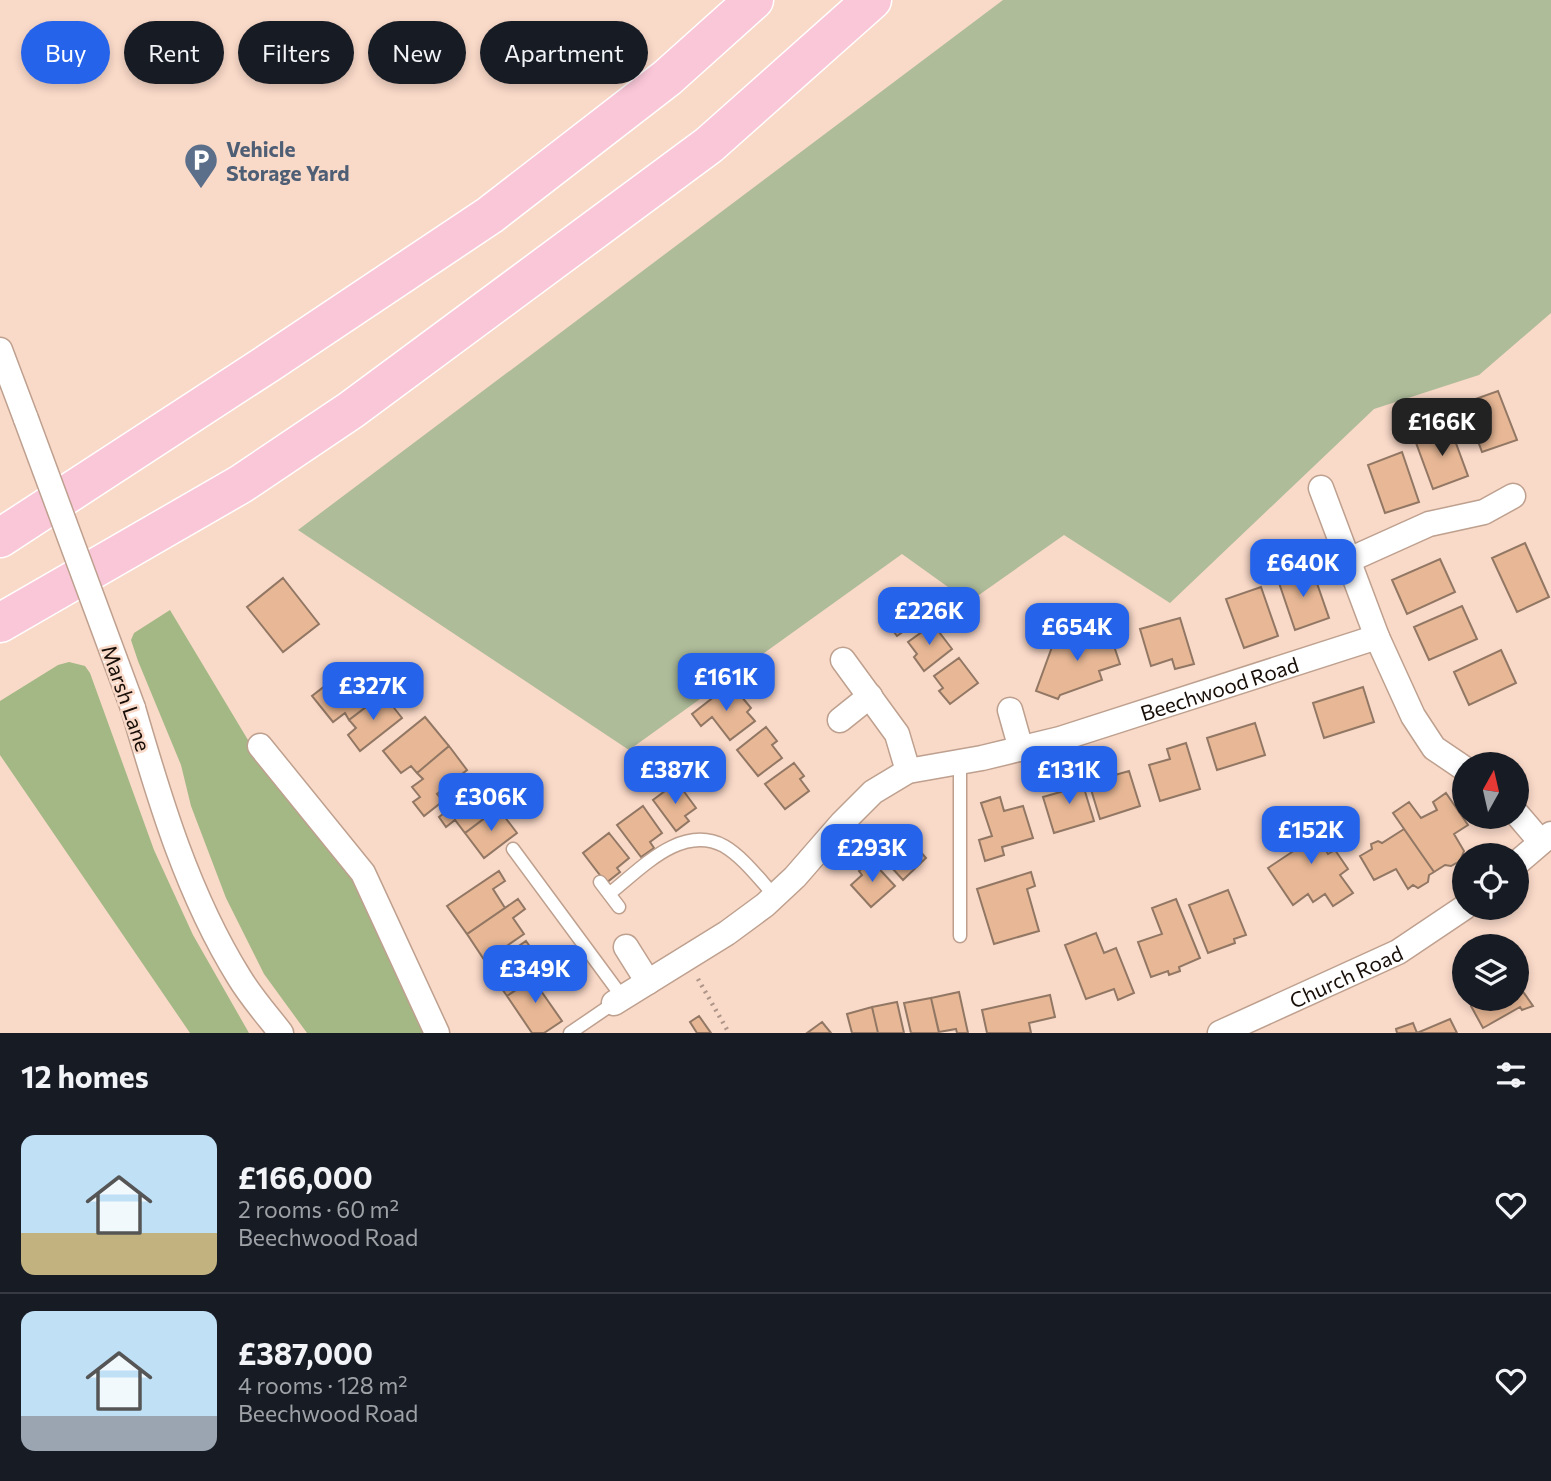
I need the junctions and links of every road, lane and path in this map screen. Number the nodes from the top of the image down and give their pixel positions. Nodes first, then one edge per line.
1 (754, 0) edge
2 (872, 0) edge
3 (0, 350) edge
4 (1321, 488) dead end
5 (1513, 496) dead end
6 (0, 538) edge
7 (1349, 560) junction
8 (0, 623) edge
9 (1377, 637) junction
10 (843, 660) dead end
11 (870, 696) junction
12 (1010, 710) dead end
13 (840, 720) dead end
14 (261, 746) dead end
15 (1021, 749) junction
16 (1452, 760) edge
17 (960, 762) junction
18 (908, 771) junction
19 (1530, 825) edge
20 (1546, 838) edge
21 (513, 849) dead end
22 (1529, 853) edge
23 (600, 882) dead end
24 (610, 894) junction
25 (775, 896) junction
26 (619, 907) dead end
27 (1452, 916) edge
28 (960, 936) dead end
29 (626, 947) dead end
30 (685, 959) junction
31 (648, 982) junction
32 (619, 1000) junction
33 (281, 1033) edge
34 (437, 1033) edge
35 (570, 1033) edge
36 (729, 1033) edge
37 (1220, 1033) edge

1 - 6 highway
2 - 8 highway
3 - 33 street, Marsh Lane, bridge
4 - 7 street
5 - 7 street
7 - 9 street
9 - 15 street, Beechwood Road
9 - 16 street
10 - 11 street
11 - 13 street
11 - 18 street
12 - 15 street
14 - 34 street
15 - 17 street, Beechwood Road
17 - 18 street, Beechwood Road
17 - 28 lane
18 - 25 street, Beechwood Road
19 - 20 street
20 - 22 street
21 - 32 lane
23 - 24 lane
24 - 25 lane
24 - 26 lane
25 - 30 street, Beechwood Road
27 - 37 street, Church Road
29 - 31 street
30 - 31 street, Beechwood Road
30 - 36 path
31 - 32 street, Beechwood Road
32 - 35 lane

